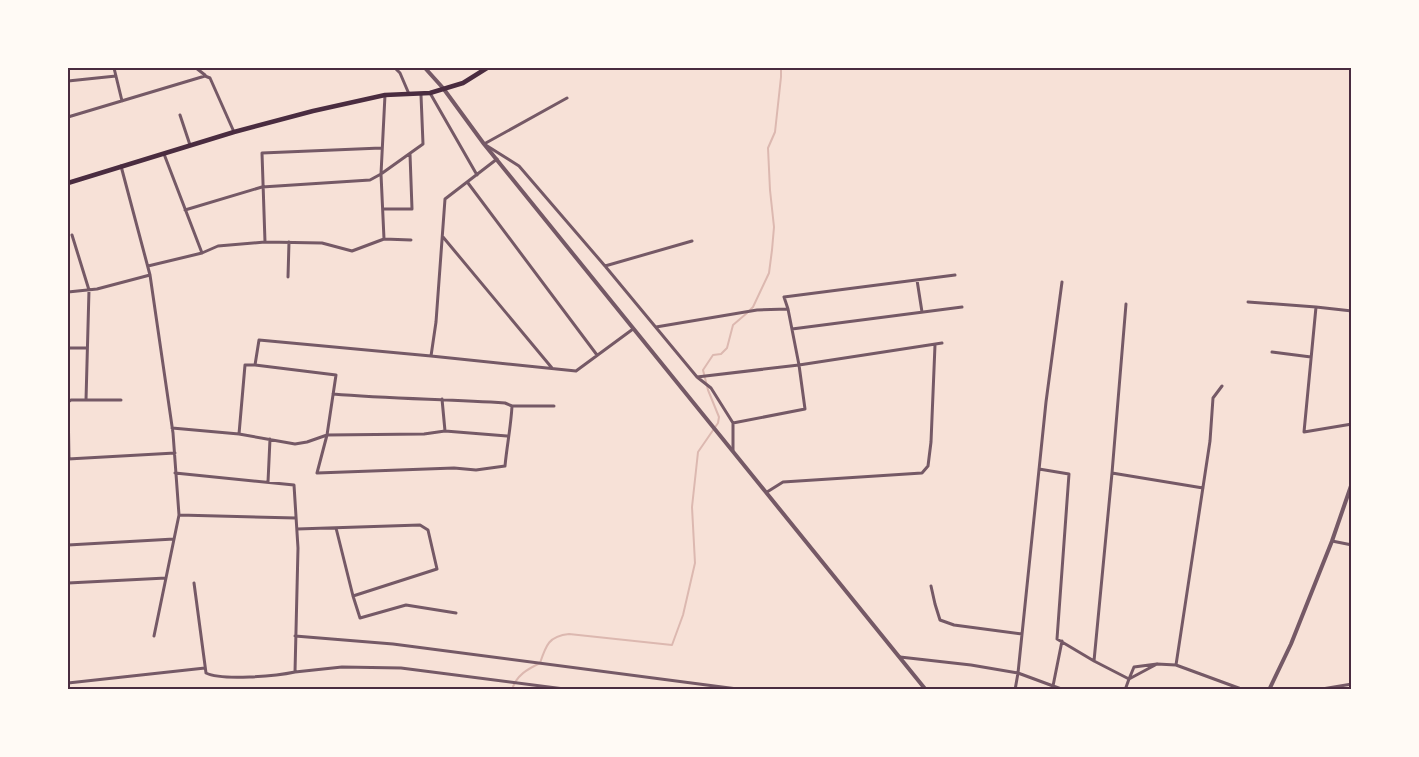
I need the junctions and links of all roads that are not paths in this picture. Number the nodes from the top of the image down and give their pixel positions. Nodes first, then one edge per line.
1 (114, 68) edge
2 (196, 68) edge
3 (396, 68) edge
4 (425, 68) edge
5 (487, 68) edge
6 (116, 76) junction
7 (205, 76) junction
8 (68, 81) edge
9 (443, 88) junction
10 (430, 93) junction
11 (409, 94) junction
12 (385, 95) junction
13 (421, 95) junction
14 (567, 98) dead end
15 (122, 101) junction
16 (180, 115) dead end
17 (68, 117) edge
18 (234, 132) junction
19 (484, 144) junction
20 (190, 145) junction
21 (382, 148) junction
22 (164, 153) junction
23 (410, 153) junction
24 (496, 159) junction
25 (121, 166) junction
26 (381, 174) junction
27 (477, 175) junction
28 (68, 183) edge
29 (468, 183) junction
30 (262, 187) junction
31 (383, 209) junction
32 (185, 210) junction
33 (72, 235) dead end
34 (442, 236) junction
35 (384, 240) junction
36 (412, 240) dead end
37 (692, 241) dead end
38 (266, 242) junction
39 (289, 242) junction
40 (202, 253) junction
41 (148, 266) junction
42 (605, 266) junction
43 (150, 275) junction
44 (955, 275) dead end
45 (288, 277) dead end
46 (917, 280) junction
47 (1062, 282) dead end
48 (89, 290) junction
49 (68, 292) edge
50 (1248, 302) dead end
51 (1126, 304) dead end
52 (1316, 307) junction
53 (962, 308) dead end
54 (788, 309) junction
55 (1352, 311) edge
56 (922, 312) junction
57 (655, 327) junction
58 (633, 329) junction
59 (792, 329) junction
60 (942, 344) dead end
61 (934, 345) junction
62 (68, 348) edge
63 (86, 348) junction
64 (1272, 352) dead end
65 (597, 355) junction
66 (431, 356) junction
67 (1311, 357) junction
68 (256, 365) junction
69 (799, 365) junction
70 (552, 368) junction
71 (697, 377) junction
72 (1222, 386) dead end
73 (333, 394) junction
74 (442, 399) junction
75 (86, 400) junction
76 (121, 400) dead end
77 (512, 406) junction
78 (554, 406) dead end
79 (733, 422) junction
80 (1352, 424) edge
81 (172, 428) junction
82 (445, 431) junction
83 (239, 434) junction
84 (327, 434) junction
85 (507, 436) junction
86 (270, 439) junction
87 (733, 450) junction
88 (175, 454) junction
89 (68, 459) edge
90 (1039, 469) junction
91 (175, 473) junction
92 (1112, 473) junction
93 (268, 482) junction
94 (1352, 483) edge
95 (1203, 488) junction
96 (767, 492) junction
97 (179, 515) junction
98 (296, 518) junction
99 (336, 528) junction
100 (296, 529) junction
101 (174, 539) junction
102 (1332, 541) junction
103 (68, 544) edge
104 (1352, 545) edge
105 (166, 578) junction
106 (194, 583) dead end
107 (68, 584) edge
108 (931, 586) dead end
109 (353, 596) junction
110 (456, 613) dead end
111 (1022, 634) junction
112 (154, 636) dead end
113 (295, 636) junction
114 (1062, 641) junction
115 (900, 657) junction
116 (1094, 661) junction
117 (1157, 664) junction
118 (1176, 665) junction
119 (205, 668) junction
120 (295, 672) junction
121 (1018, 673) junction
122 (1129, 679) junction
123 (68, 683) edge
124 (1352, 684) edge
125 (1054, 686) junction
126 (572, 690) edge
127 (745, 690) edge
128 (926, 690) edge
129 (1015, 690) edge
130 (1064, 690) edge
131 (1125, 690) edge
132 (1244, 690) edge
133 (1269, 690) edge
134 (1316, 690) edge

1 - 6 street
2 - 7 street
3 - 11 street
4 - 9 street
5 - 9 main road
6 - 8 street
6 - 15 street
7 - 15 street
7 - 18 street
9 - 10 main road
9 - 19 street
10 - 13 main road
10 - 27 street
11 - 12 main road
11 - 13 main road
12 - 18 main road
12 - 21 street
13 - 23 street
14 - 19 street
15 - 17 street
16 - 20 street
18 - 20 main road
19 - 24 street
19 - 42 street
20 - 22 main road
21 - 26 street
21 - 30 street
22 - 25 main road
22 - 32 street
23 - 26 street
23 - 31 street
24 - 27 street
24 - 58 street
25 - 28 main road
25 - 41 street
26 - 30 street
26 - 31 street
27 - 29 street
29 - 34 street
29 - 65 street
30 - 32 street
30 - 38 street
31 - 35 street
32 - 40 street
33 - 48 street
34 - 66 street
34 - 70 street
35 - 36 street
35 - 39 street
37 - 42 street
38 - 39 street
38 - 40 street
39 - 45 street
40 - 41 street
41 - 43 street
42 - 57 street
43 - 48 street
43 - 81 street
44 - 46 street
46 - 54 street
46 - 56 street
47 - 90 street
48 - 49 street
48 - 63 street
50 - 52 street
51 - 92 street
52 - 55 street
52 - 67 street
53 - 56 street
54 - 57 street
54 - 59 street
56 - 59 street
57 - 71 street
58 - 65 street
58 - 87 street
59 - 69 street
60 - 61 street
61 - 69 street
61 - 96 street
62 - 63 street
63 - 75 street
64 - 67 street
65 - 70 street
66 - 68 street
66 - 70 street
67 - 80 street
68 - 73 street
68 - 83 street
69 - 71 street
69 - 79 street
71 - 79 street
72 - 95 street
73 - 74 street
73 - 84 street
74 - 77 street
74 - 82 street
75 - 76 street
75 - 89 street
77 - 78 street
77 - 85 street
79 - 87 street
81 - 83 street
81 - 88 street
82 - 84 street
82 - 85 street
83 - 86 street
84 - 85 street
84 - 86 street
86 - 93 street
87 - 96 street
88 - 89 street
88 - 91 street
90 - 111 street
90 - 114 street
91 - 93 street
91 - 97 street
92 - 95 street
92 - 116 street
93 - 98 street
94 - 102 street
95 - 118 street
96 - 115 street
97 - 98 street
97 - 101 street
98 - 100 street
99 - 100 street
99 - 109 street
99 - 109 street
100 - 113 street
101 - 103 street
101 - 105 street
102 - 104 street
102 - 133 street
105 - 107 street
105 - 112 street
106 - 119 street
108 - 111 street
109 - 110 street
111 - 121 street
113 - 120 street
113 - 127 street
114 - 116 street
114 - 125 street
115 - 121 street
115 - 128 street
116 - 122 street
117 - 118 street
117 - 122 street
117 - 122 street
118 - 132 street
119 - 120 street
119 - 123 street
120 - 126 street
121 - 125 street
121 - 129 street
122 - 131 street
124 - 134 street
125 - 130 street

